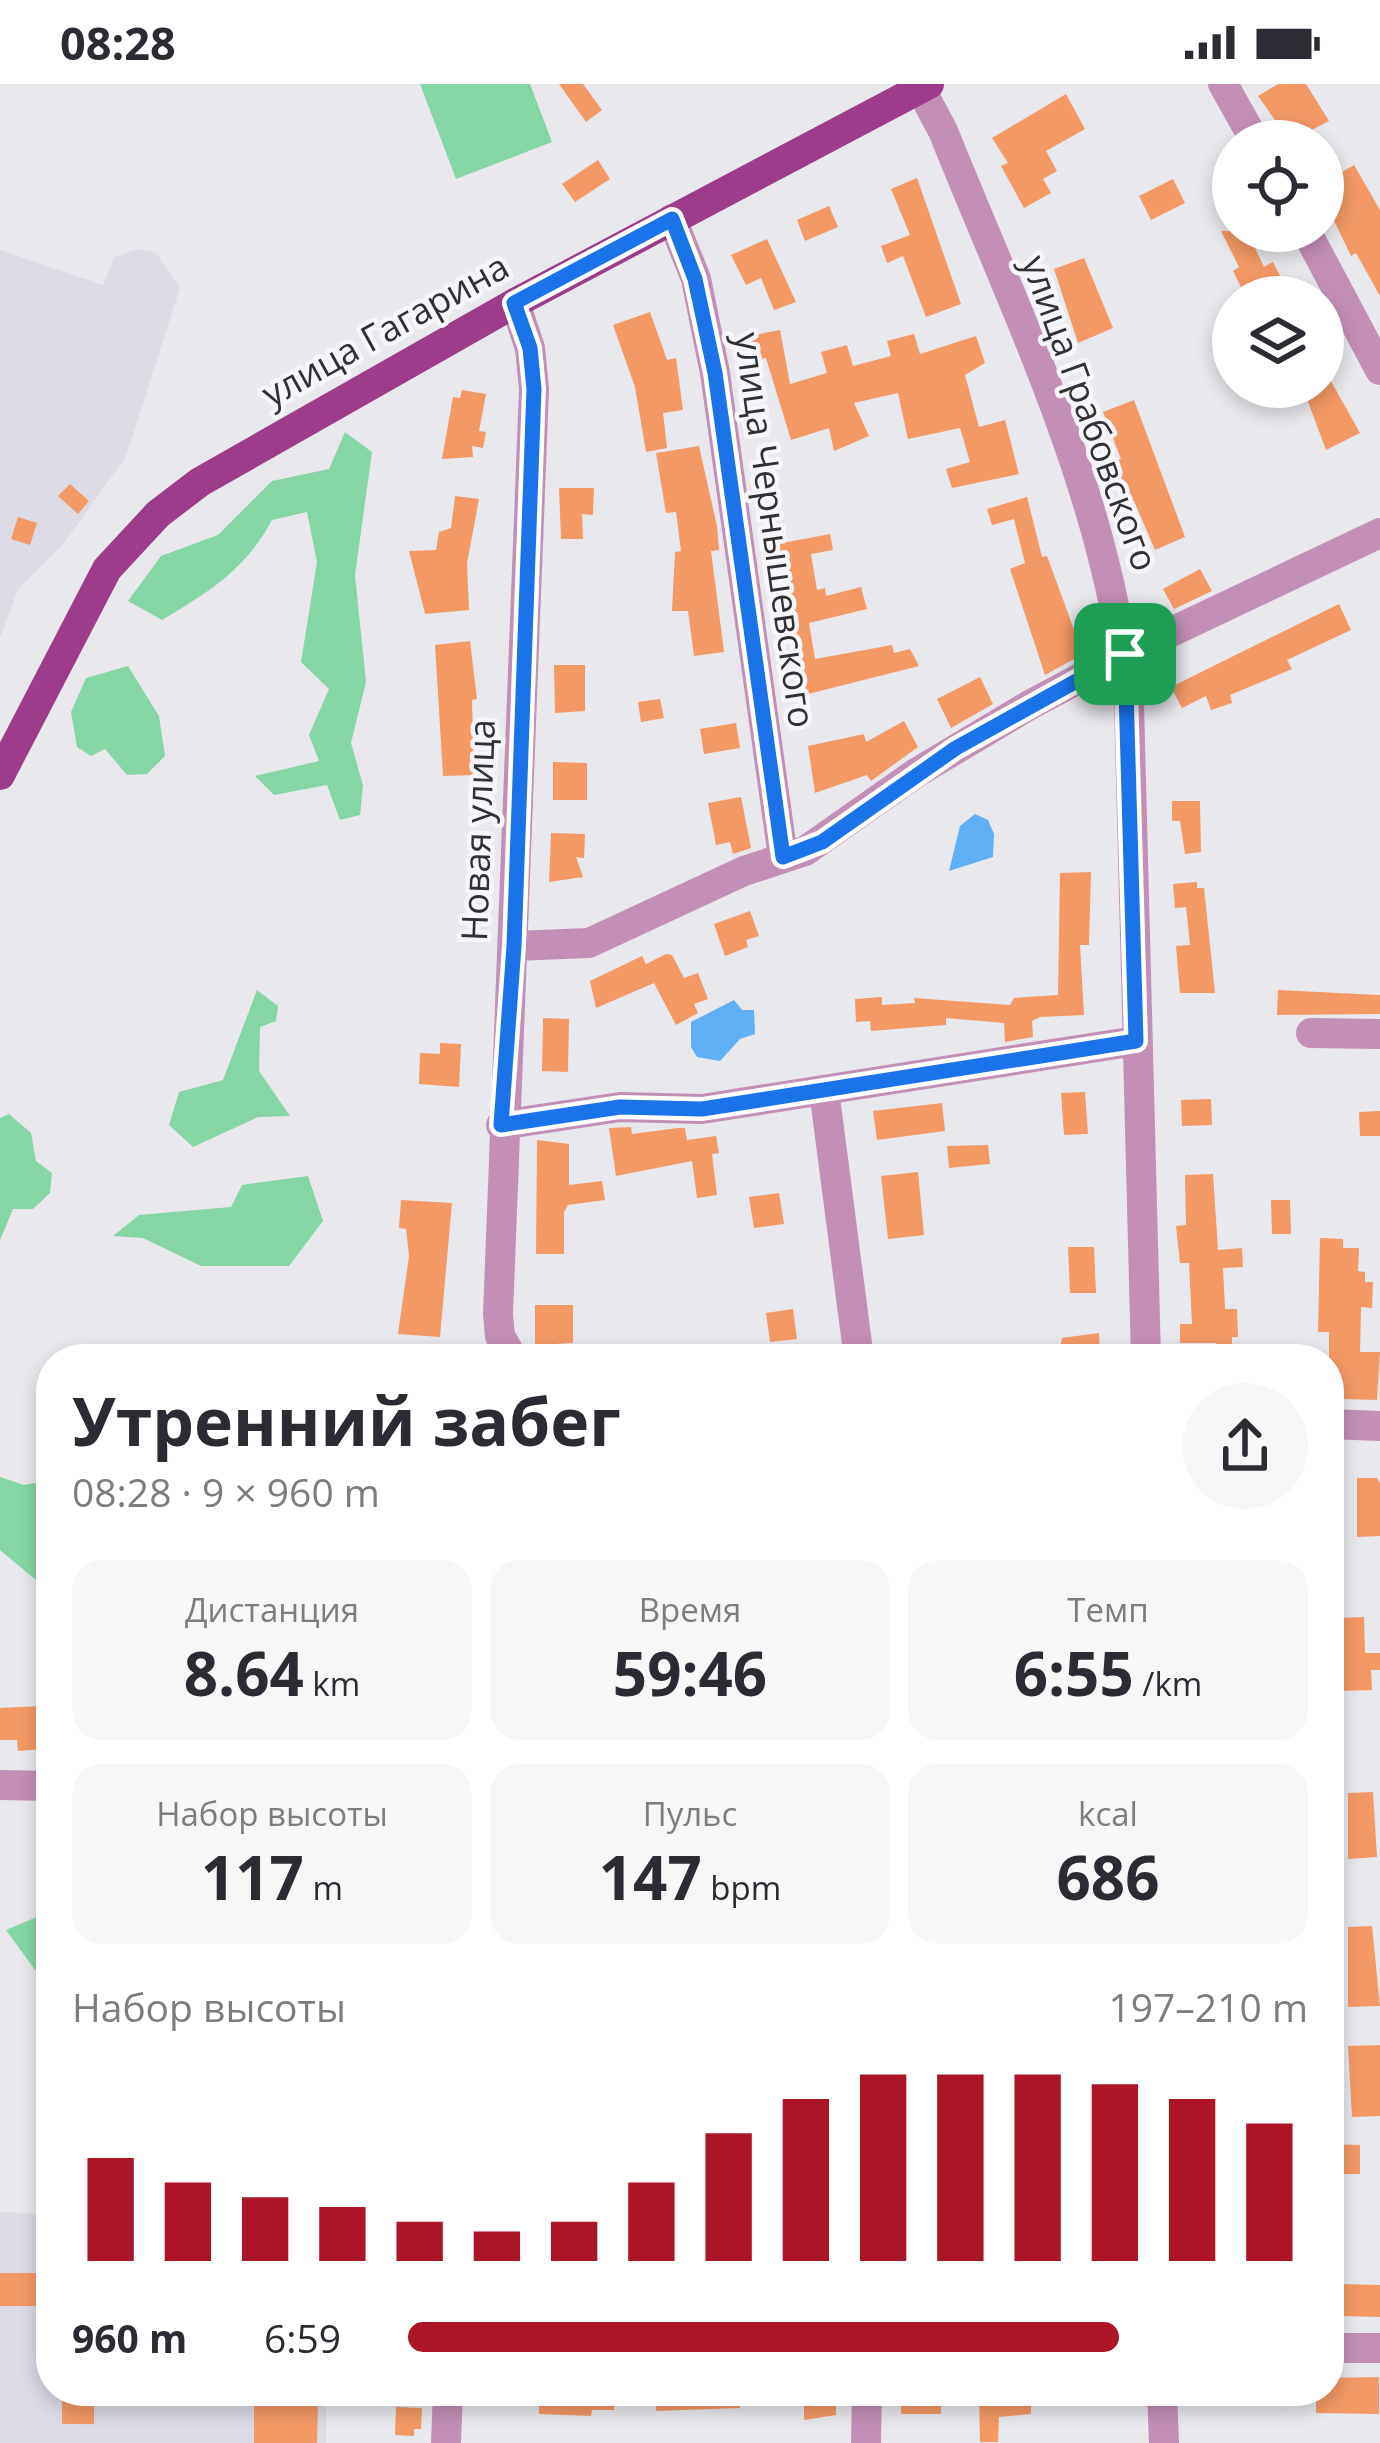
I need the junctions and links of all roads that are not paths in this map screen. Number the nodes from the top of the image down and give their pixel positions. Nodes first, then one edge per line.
1 (1222, 84) edge
2 (922, 86) edge
3 (1243, 120) edge
4 (672, 219) junction
5 (1317, 252) edge
6 (514, 303) junction
7 (1380, 370) edge
8 (1380, 533) edge
9 (1125, 654) junction
10 (0, 775) edge
11 (783, 857) junction
12 (514, 946) junction
13 (1311, 1034) dead end
14 (1380, 1034) edge
15 (1136, 1041) junction
16 (824, 1090) junction
17 (501, 1125) junction
18 (505, 1344) edge
19 (857, 1344) edge
20 (1145, 1344) edge
21 (1344, 1425) edge
22 (1380, 1426) edge
23 (0, 1785) edge
24 (36, 1786) edge
25 (1344, 2348) edge
26 (1380, 2348) edge
27 (447, 2406) edge
28 (867, 2406) edge
29 (1162, 2406) edge
30 (446, 2443) edge
31 (866, 2443) edge
32 (1163, 2443) edge

1 - 3 street
2 - 4 main road, улица Гагарина
2 - 9 street, улица Грабовского
4 - 6 main road, улица Гагарина
4 - 11 street, улица Чернышевского
5 - 7 street
6 - 10 main road, улица Гагарина
6 - 12 street, Новая улица
8 - 9 street
9 - 11 street
9 - 15 street, улица Грабовского
11 - 12 street
12 - 17 street, Новая улица
13 - 14 street
15 - 16 street
15 - 20 street, улица Грабовского
16 - 17 street
16 - 19 street
17 - 18 street, Новая улица
21 - 22 street
23 - 24 street
25 - 26 street
27 - 30 street
28 - 31 street
29 - 32 street

